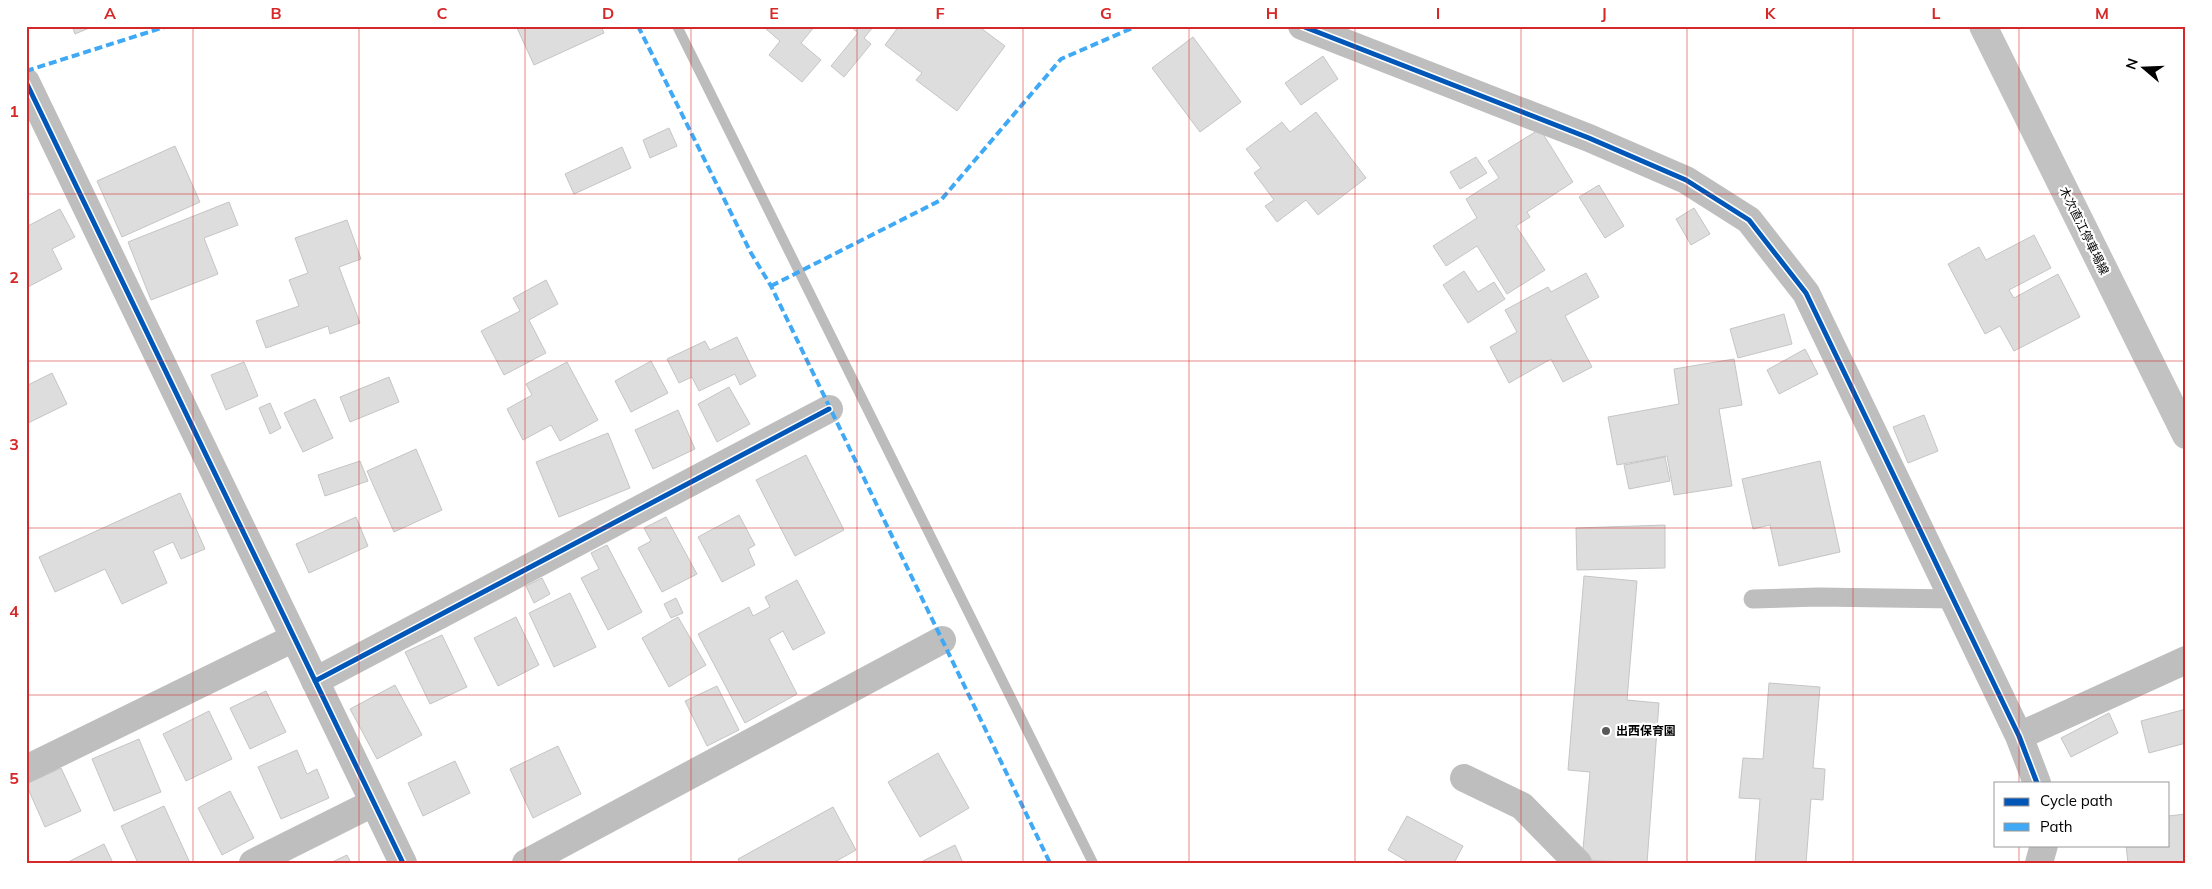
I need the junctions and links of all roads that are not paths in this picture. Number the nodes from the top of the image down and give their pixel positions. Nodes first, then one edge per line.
1 (1302, 26) edge
2 (1983, 26) edge
3 (26, 82) edge
4 (830, 409) dead end
5 (2186, 435) edge
6 (1753, 599) dead end
7 (1954, 599) junction
8 (294, 638) junction
9 (942, 640) dead end
10 (2186, 660) edge
11 (315, 681) junction
12 (2019, 736) junction
13 (26, 769) edge
14 (1464, 778) dead end
15 (2037, 782) edge
16 (374, 803) junction
17 (2044, 846) edge
18 (253, 863) edge
19 (403, 863) edge
20 (526, 863) edge
21 (1578, 863) edge
22 (2039, 863) edge

1 - 7 street
2 - 5 main road, 木次直江停車場線
3 - 8 street
4 - 11 street
6 - 7 lane
7 - 12 street
8 - 11 street
8 - 13 street
9 - 20 street
10 - 12 street
11 - 16 street
12 - 15 street
14 - 21 street
16 - 18 street
16 - 19 street
17 - 22 street

